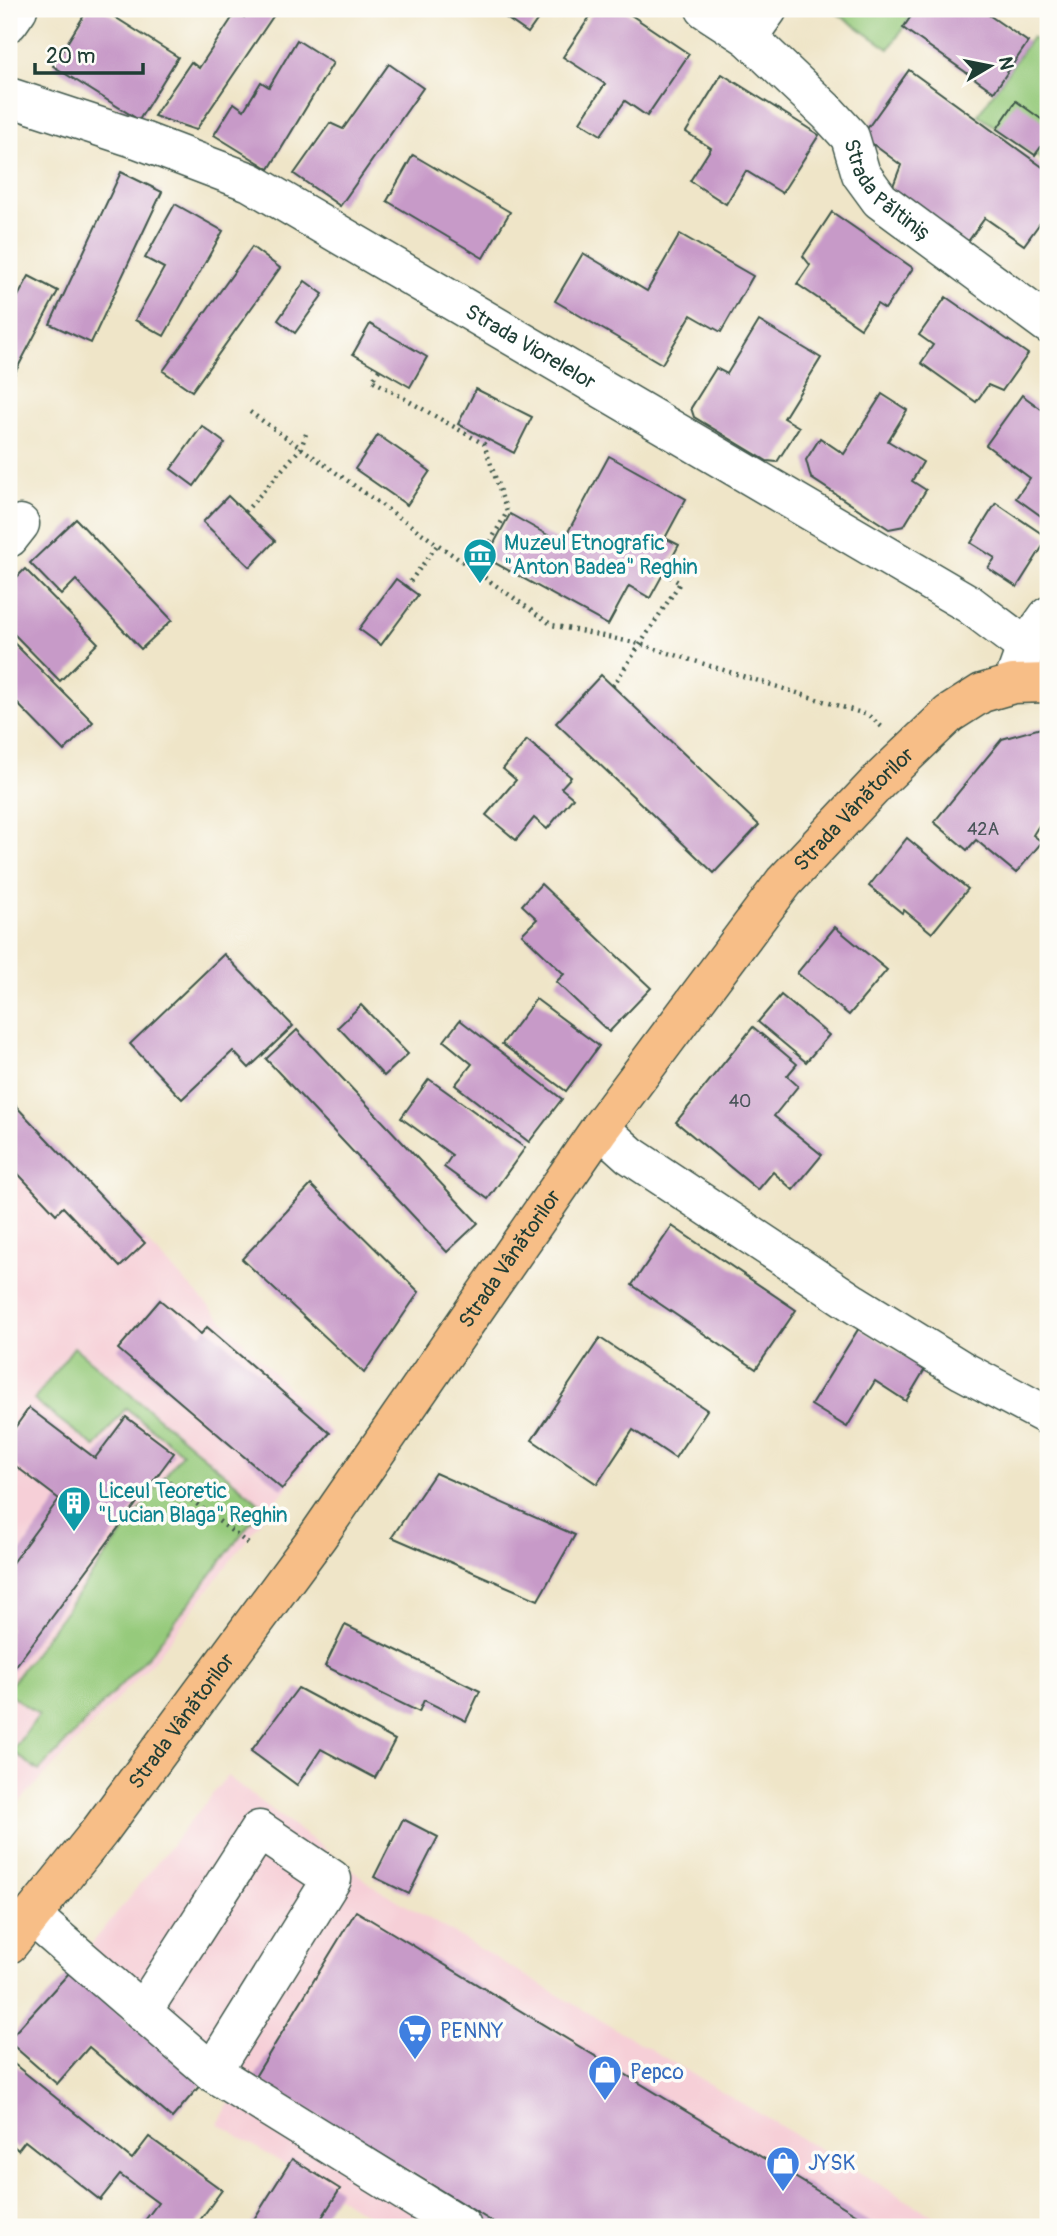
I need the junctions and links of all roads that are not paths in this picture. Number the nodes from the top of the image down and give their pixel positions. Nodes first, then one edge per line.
1 (18, 9) edge
2 (705, 9) edge
3 (9, 22) edge
4 (758, 23) edge
5 (9, 97) edge
6 (1048, 324) edge
7 (1048, 616) edge
8 (1026, 647) junction
9 (1031, 684) edge
10 (600, 1128) junction
11 (1048, 1416) edge
12 (21, 1931) edge
13 (142, 2011) junction
14 (212, 2072) junction
15 (462, 2227) edge

1 - 3 street
2 - 4 street, Strada Păltiniș
4 - 6 street, Strada Păltiniș
5 - 8 street, Strada Viorelelor
7 - 8 street, Strada Vânătorilor
8 - 9 street, Strada Vânătorilor
9 - 10 main road, Strada Vânătorilor
10 - 11 street
10 - 12 main road, Strada Vânătorilor
12 - 13 street
13 - 14 street
13 - 14 street
14 - 15 street

